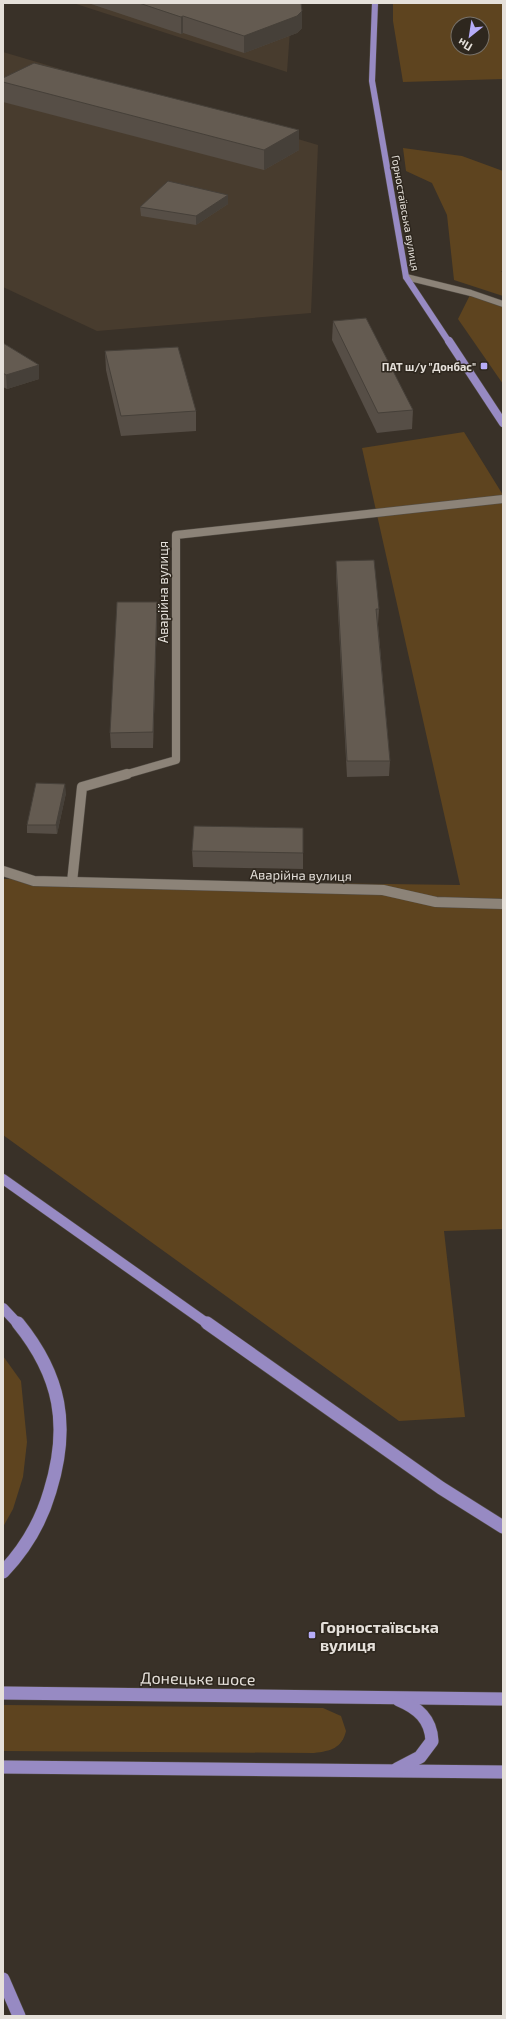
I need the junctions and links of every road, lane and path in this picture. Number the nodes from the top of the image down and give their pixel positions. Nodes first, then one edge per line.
1 (375, 3) edge
2 (406, 277) junction
3 (503, 304) edge
4 (503, 423) edge
5 (503, 498) edge
6 (3, 870) edge
7 (72, 882) junction
8 (503, 904) edge
9 (3, 1179) edge
10 (3, 1308) edge
11 (503, 1527) edge
12 (3, 1572) edge
13 (3, 1693) edge
14 (392, 1698) junction
15 (503, 1699) edge
16 (3, 1767) edge
17 (391, 1771) junction
18 (503, 1772) edge
19 (3, 1979) edge
20 (19, 2016) edge

1 - 2 main road, Горностаївська вулиця
2 - 3 street
2 - 4 main road, Горностаївська вулиця
5 - 7 street, Аварійна вулиця
6 - 7 street, Аварійна вулиця
7 - 8 street, Аварійна вулиця
9 - 11 main road
10 - 12 main road
13 - 14 main road, Донецьке шосе
14 - 15 main road, Донецьке шосе
14 - 17 main road
16 - 17 main road
17 - 18 main road
19 - 20 main road

